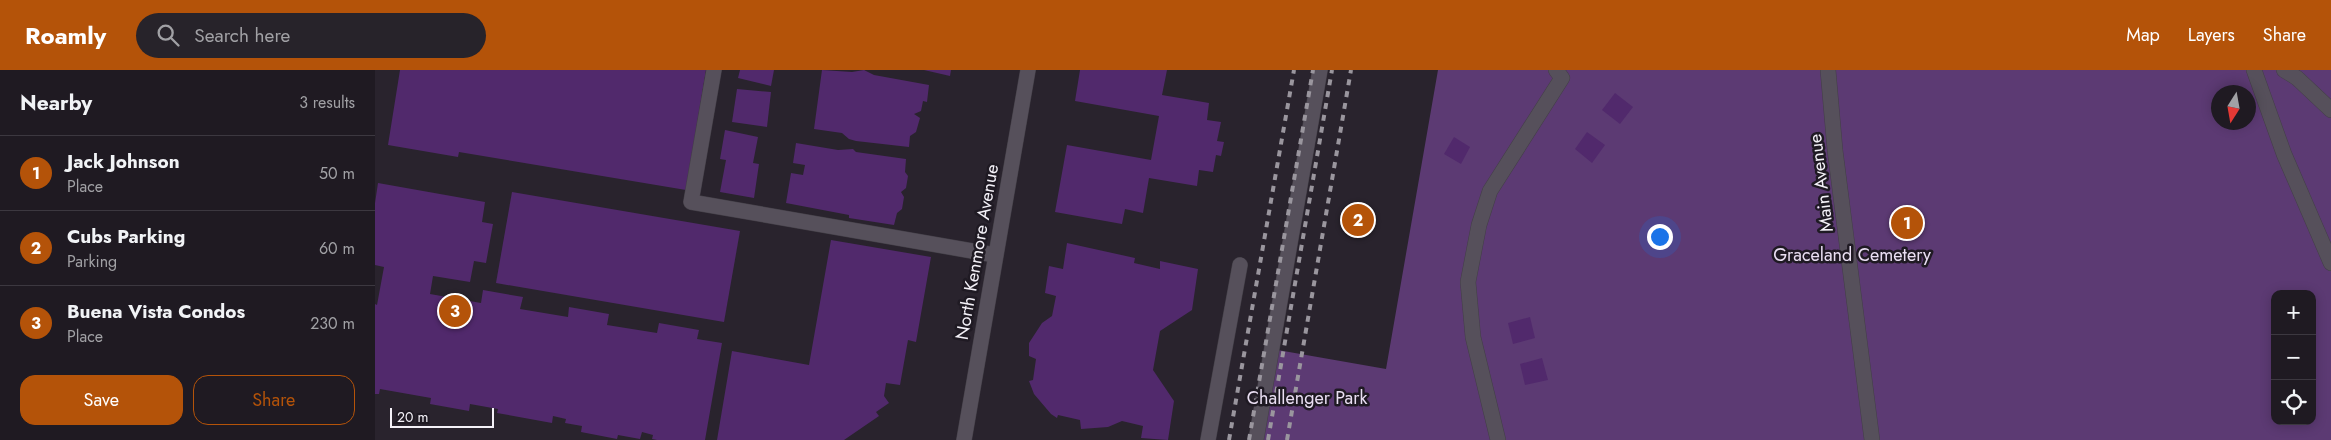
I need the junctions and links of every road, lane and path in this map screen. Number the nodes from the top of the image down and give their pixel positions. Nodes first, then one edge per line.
1 (714, 70) edge
2 (1027, 70) edge
3 (1320, 70) edge
4 (1828, 70) edge
5 (2254, 70) edge
6 (2285, 70) edge
7 (1562, 73) edge
8 (2331, 110) edge
9 (995, 255) junction
10 (2331, 263) edge
11 (1240, 264) dead end
12 (964, 440) edge
13 (1208, 440) edge
14 (1256, 440) edge
15 (1498, 440) edge
16 (1872, 440) edge

1 - 9 street
2 - 9 street, North Kenmore Avenue
3 - 14 street
4 - 16 street, Main Avenue
5 - 10 street
6 - 8 street
7 - 15 street
9 - 12 street, North Kenmore Avenue
11 - 13 street

